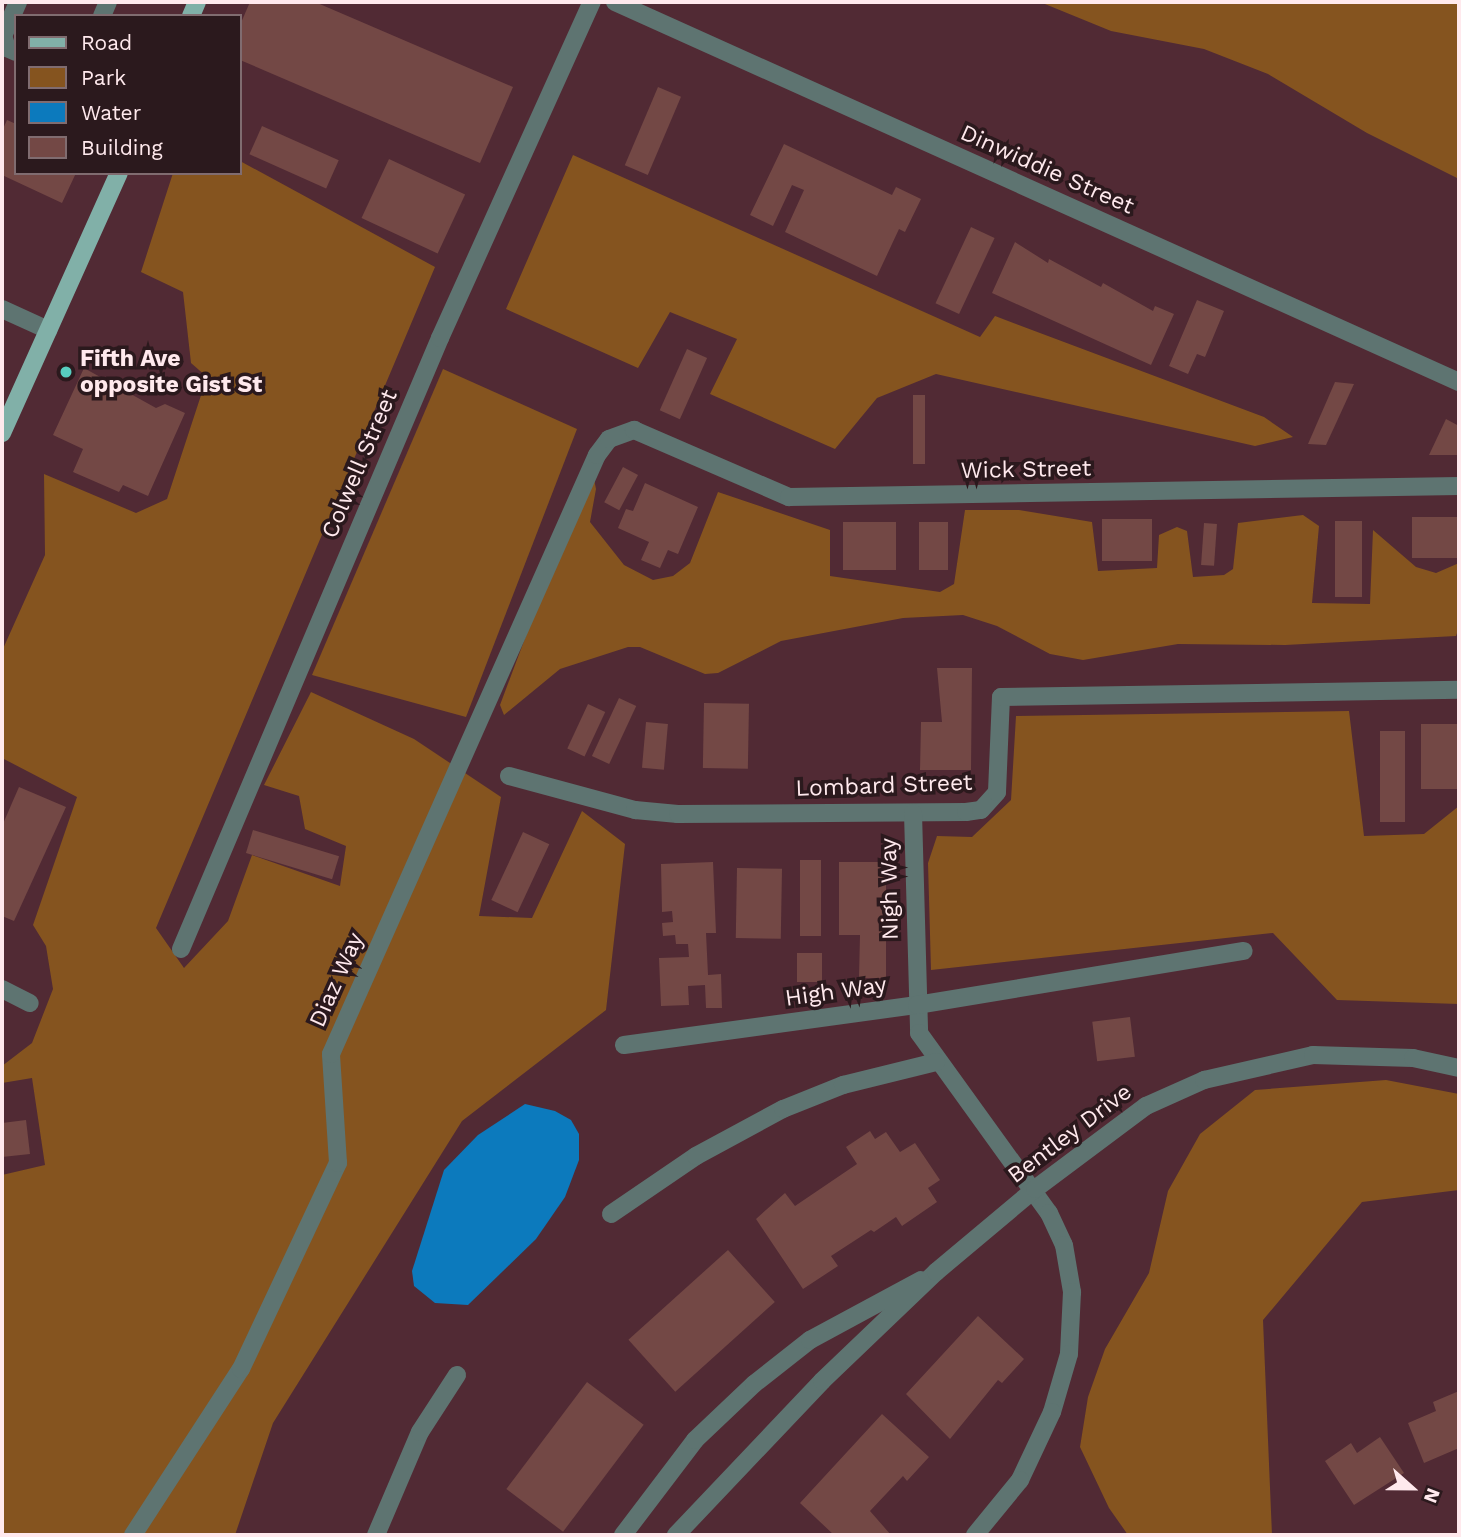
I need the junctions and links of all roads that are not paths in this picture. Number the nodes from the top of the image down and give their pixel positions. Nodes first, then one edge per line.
1 (19, 2) edge
2 (592, 2) edge
3 (615, 2) edge
4 (14, 51) edge
5 (118, 175) edge
6 (2, 309) edge
7 (48, 330) junction
8 (1459, 382) edge
9 (2, 433) edge
10 (609, 439) joint
11 (1459, 486) edge
12 (1459, 690) edge
13 (509, 776) dead end
14 (913, 813) junction
15 (181, 949) dead end
16 (1244, 951) dead end
17 (2, 989) edge
18 (30, 1003) dead end
19 (917, 1005) junction
20 (624, 1045) dead end
21 (936, 1062) junction
22 (1459, 1068) edge
23 (1035, 1189) junction
24 (611, 1214) dead end
25 (936, 1272) junction
26 (457, 1375) dead end
27 (133, 1535) edge
28 (376, 1535) edge
29 (622, 1535) edge
30 (676, 1535) edge
31 (975, 1535) edge

1 - 4 street
2 - 15 street, Colwell Street
3 - 8 street, Dinwiddie Street
5 - 7 main road
6 - 7 street
7 - 9 main road
10 - 11 street, Wick Street
10 - 27 street, Diaz Way
12 - 14 street, Lombard Street
13 - 14 street, Lombard Street
14 - 19 street, Nigh Way
16 - 19 street
17 - 18 street
19 - 20 street, High Way
19 - 21 street, High Way
21 - 23 street, High Way
21 - 24 street
22 - 23 street, Bentley Drive
23 - 25 street, Bentley Drive
23 - 31 street, High Way
25 - 29 street, Bentley Drive
25 - 30 street, Bentley Drive
26 - 28 street

